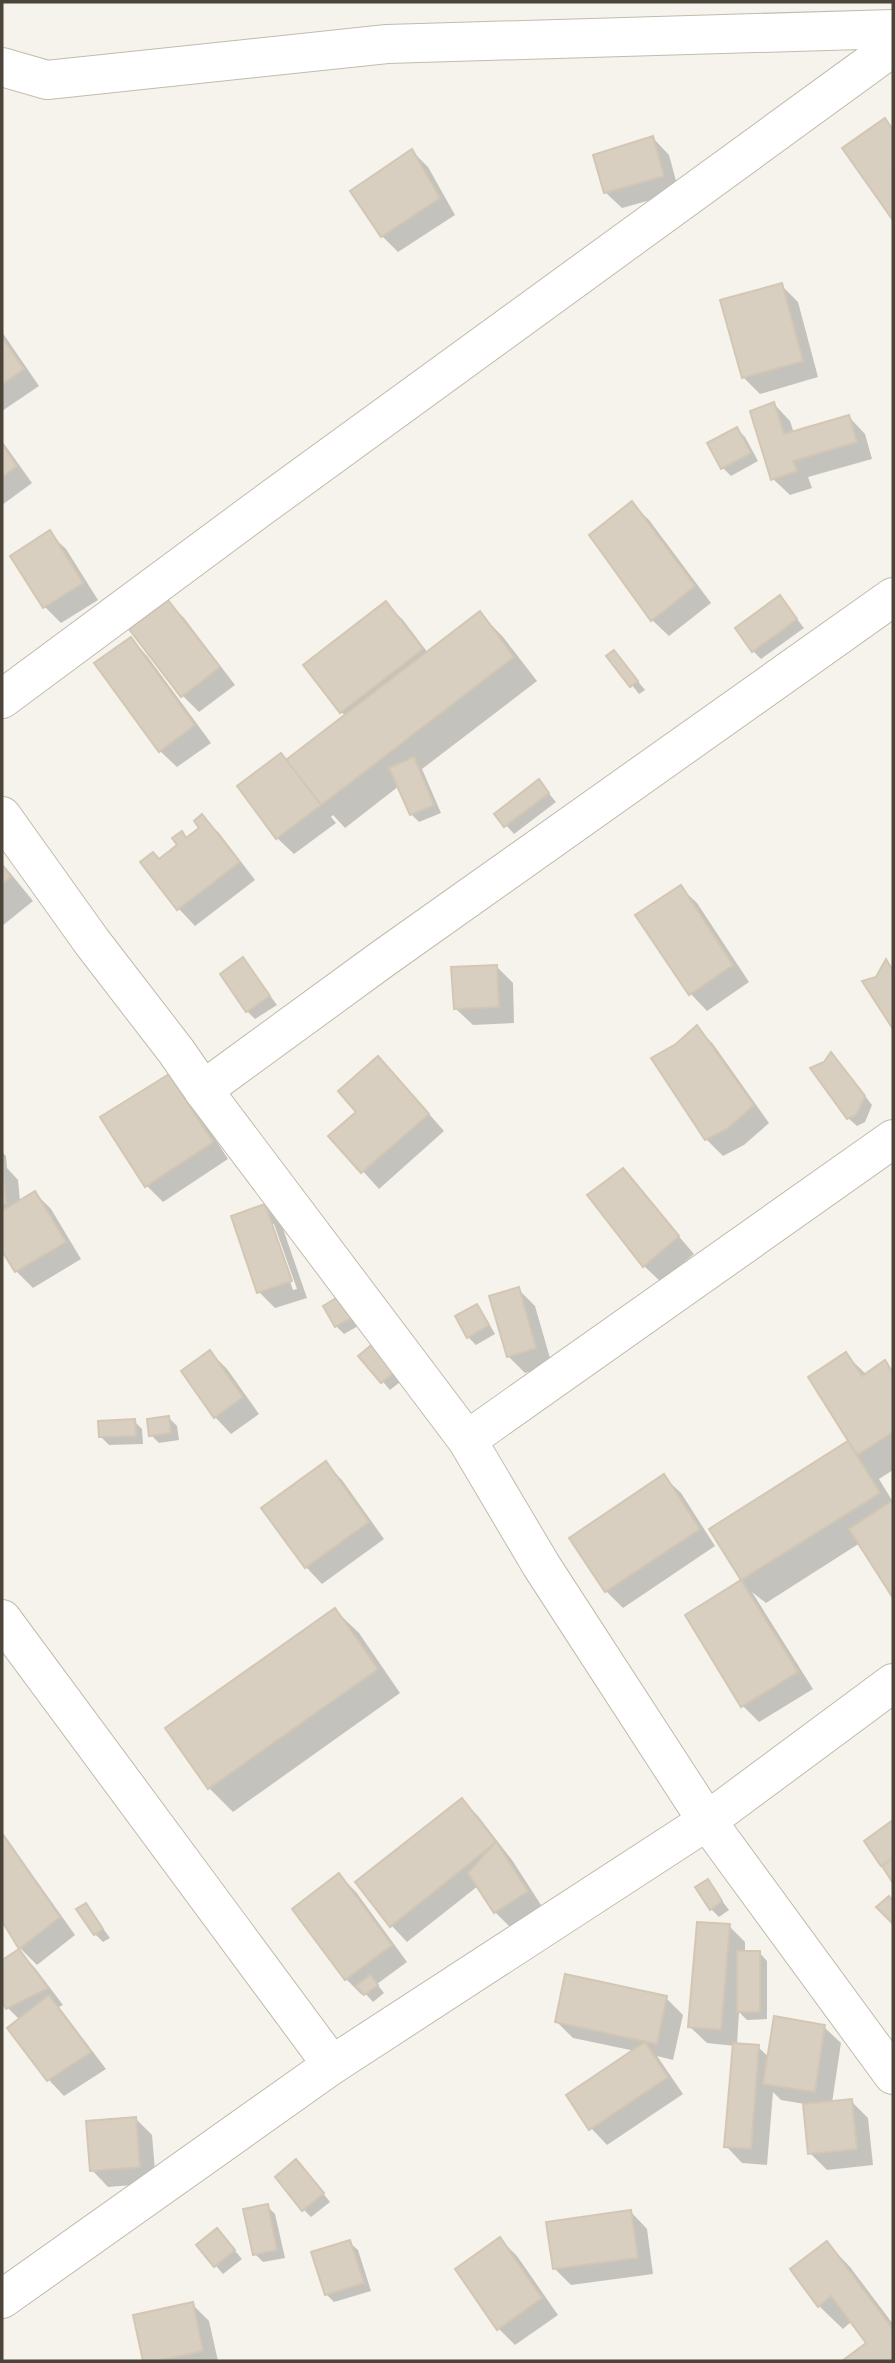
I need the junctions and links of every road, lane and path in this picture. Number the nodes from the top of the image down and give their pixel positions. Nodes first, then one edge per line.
1 (893, 29) edge
2 (893, 47) edge
3 (2, 67) edge
4 (893, 597) edge
5 (2, 699) edge
6 (2, 816) edge
7 (203, 1090) junction
8 (893, 1139) edge
9 (467, 1440) junction
10 (2, 1619) edge
11 (893, 1683) edge
12 (707, 1821) junction
13 (332, 2065) junction
14 (893, 2075) edge
15 (2, 2299) edge

1 - 3 street
2 - 5 street
4 - 7 street
6 - 7 street
7 - 9 street
8 - 9 street
9 - 12 street
10 - 13 street
11 - 12 street
12 - 13 street
12 - 14 street
13 - 15 street

